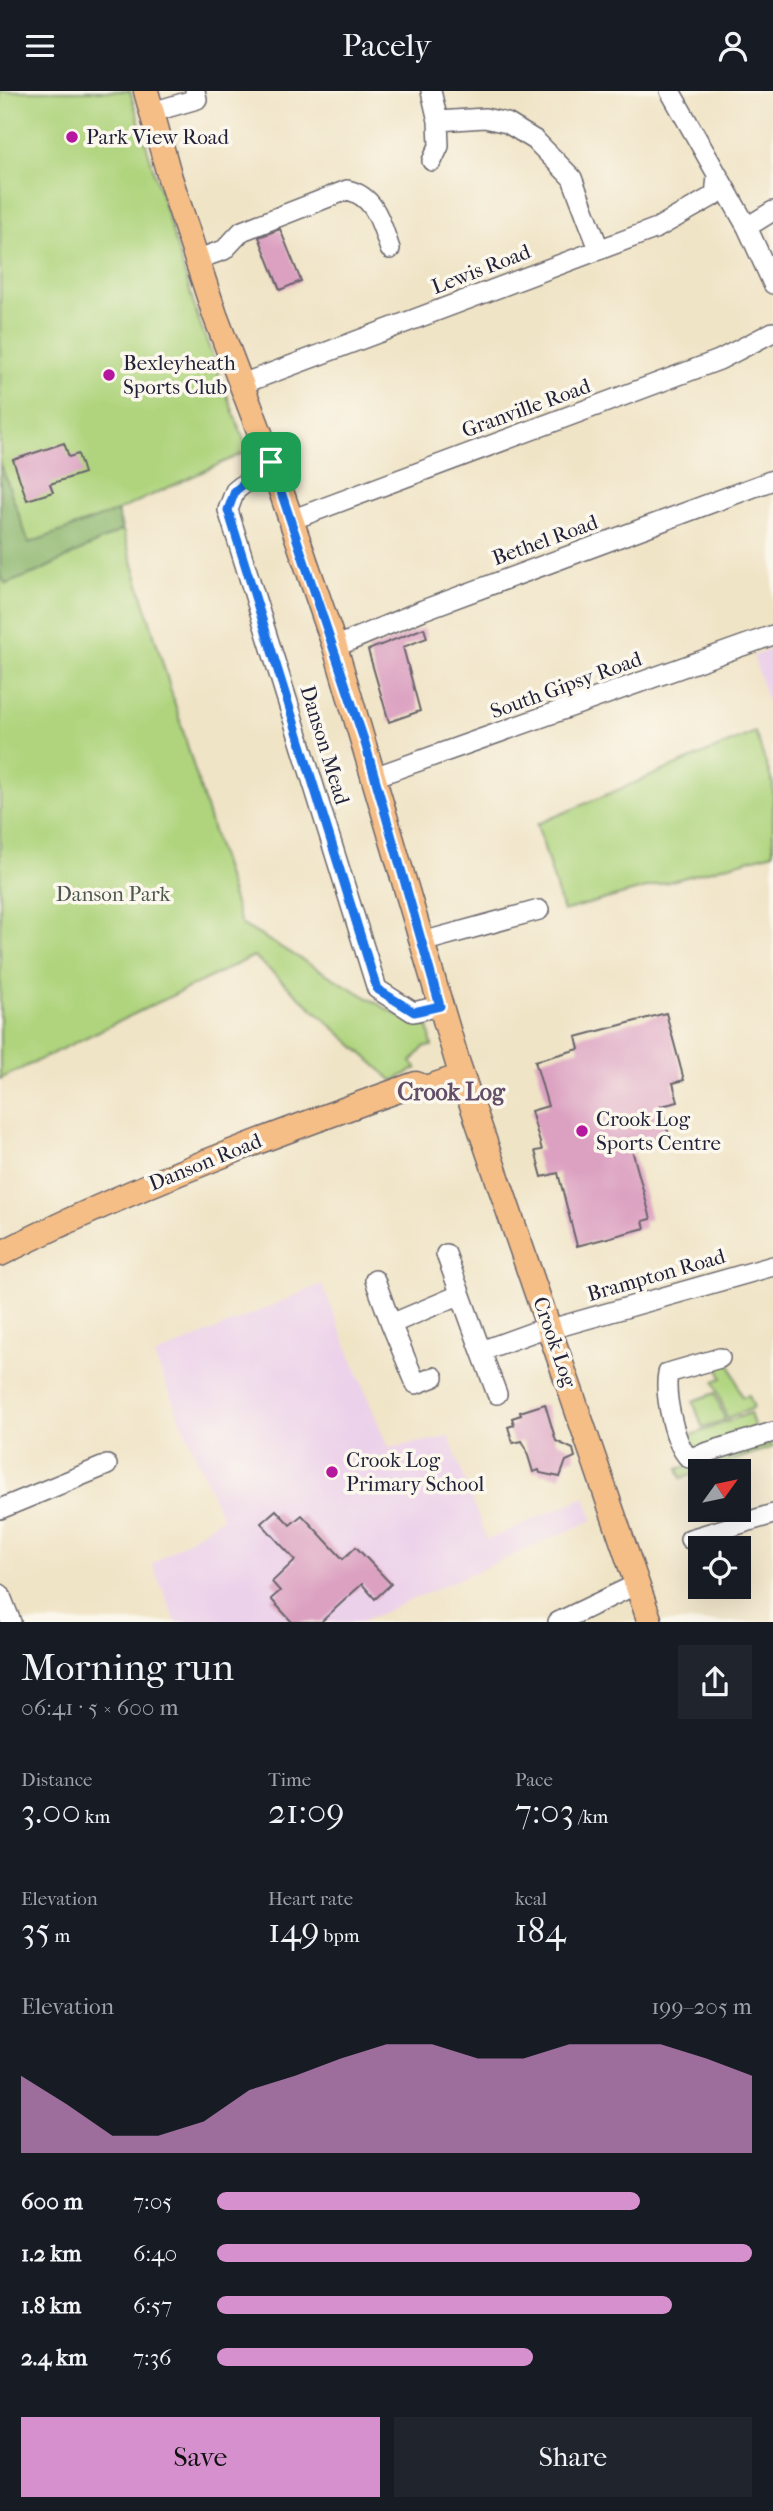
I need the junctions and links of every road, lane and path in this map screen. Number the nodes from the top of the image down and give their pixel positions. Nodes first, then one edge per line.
1 (195, 91) edge
2 (431, 91) edge
3 (670, 91) edge
4 (149, 101) edge
5 (438, 121) junction
6 (432, 161) dead end
7 (717, 177) junction
8 (773, 211) edge
9 (747, 227) junction
10 (390, 249) dead end
11 (599, 249) junction
12 (198, 259) junction
13 (773, 284) edge
14 (773, 332) edge
15 (242, 384) junction
16 (271, 462) junction
17 (773, 479) edge
18 (291, 520) junction
19 (773, 635) edge
20 (335, 647) junction
21 (374, 778) junction
22 (539, 911) dead end
23 (422, 942) junction
24 (440, 1006) junction
25 (460, 1070) junction
26 (0, 1254) edge
27 (446, 1254) dead end
28 (773, 1266) edge
29 (375, 1280) dead end
30 (459, 1295) junction
31 (391, 1324) junction
32 (550, 1328) junction
33 (481, 1352) junction
34 (720, 1358) dead end
35 (434, 1377) dead end
36 (497, 1394) dead end
37 (773, 1433) edge
38 (107, 1465) dead end
39 (0, 1509) edge
40 (773, 1514) edge
41 (700, 1536) edge
42 (637, 1584) junction
43 (0, 1594) edge
44 (11, 1622) edge
45 (558, 1622) edge
46 (650, 1622) edge

1 - 4 street
2 - 5 street
3 - 7 street
4 - 12 main road
5 - 6 street
5 - 11 street
7 - 9 street
7 - 11 street, Lewis Road
8 - 9 street
9 - 13 street
10 - 12 street
11 - 15 street, Lewis Road
12 - 15 main road
14 - 18 street, Granville Road
15 - 16 main road
16 - 18 main road
16 - 24 street, Danson Mead
17 - 20 street, Bethel Road
18 - 20 main road
19 - 21 street, South Gipsy Road
20 - 21 main road
21 - 23 main road
22 - 23 street
23 - 24 main road
24 - 25 main road
25 - 26 main road, Danson Road
25 - 32 main road, Crook Log
27 - 30 street
28 - 32 street, Brampton Road
29 - 31 street
30 - 31 street
30 - 33 street
31 - 35 street
32 - 33 street, Brampton Road
32 - 42 main road, Crook Log
33 - 36 street
34 - 37 street
38 - 39 street
40 - 41 street
42 - 45 street
42 - 46 main road, Crook Log
43 - 44 street

